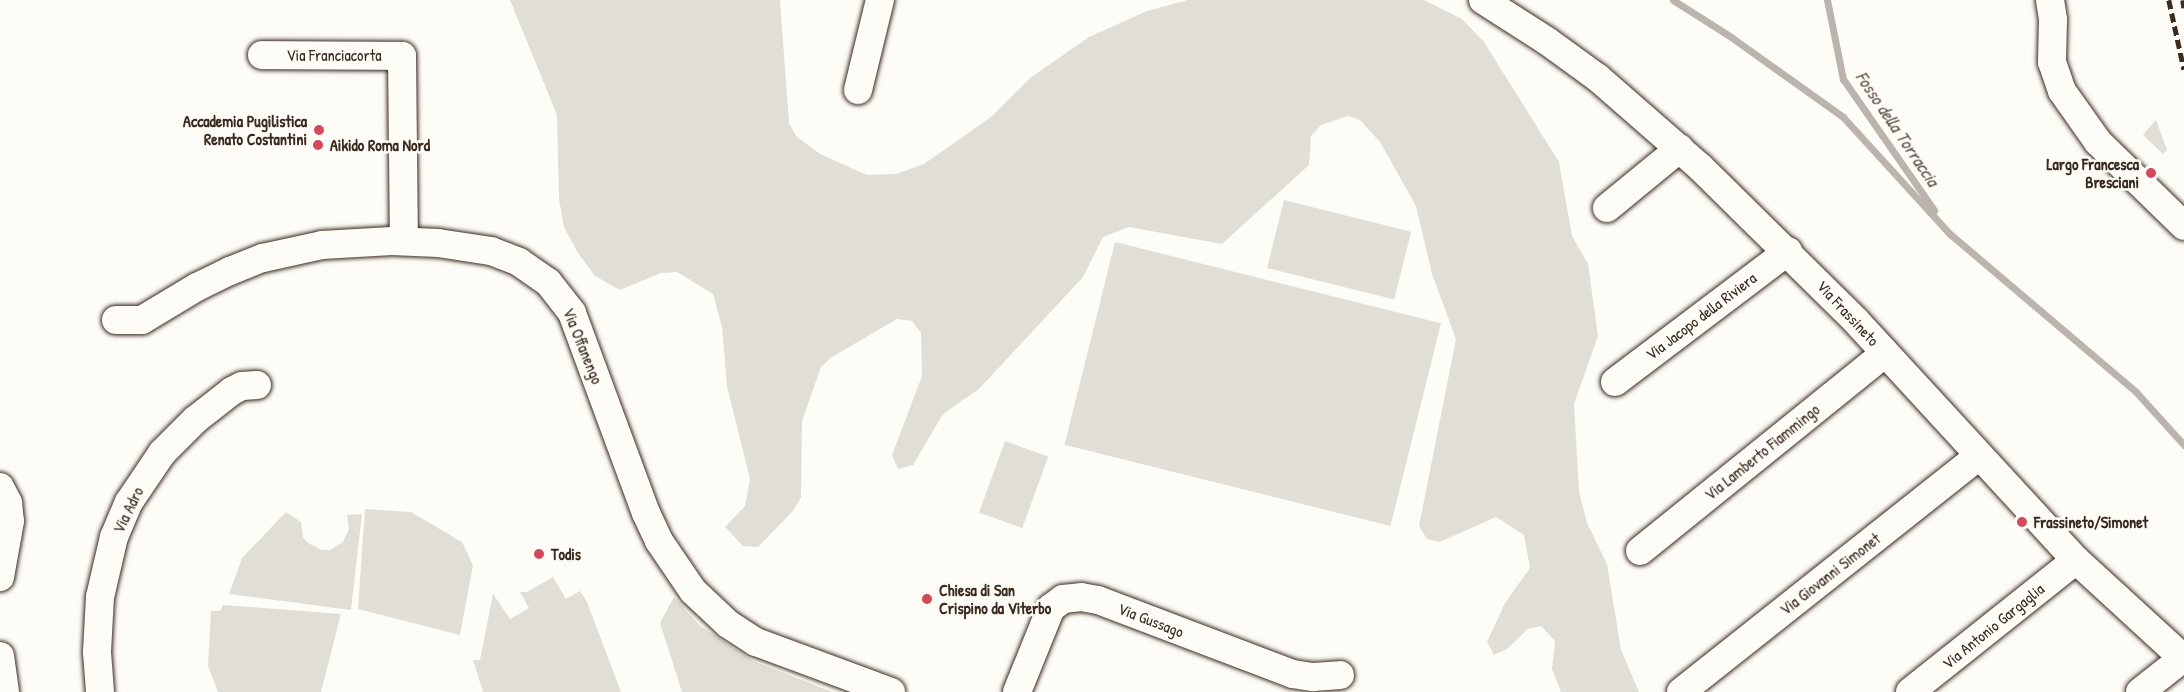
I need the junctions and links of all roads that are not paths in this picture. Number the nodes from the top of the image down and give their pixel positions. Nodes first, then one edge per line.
1 (880, 0) edge
2 (1483, 0) edge
3 (2050, 0) edge
4 (262, 55) dead end
5 (858, 90) dead end
6 (1680, 148) junction
7 (1607, 208) dead end
8 (2184, 226) edge
9 (404, 241) junction
10 (1788, 250) junction
11 (116, 320) dead end
12 (1885, 353) junction
13 (1615, 382) dead end
14 (257, 385) dead end
15 (1979, 456) junction
16 (0, 487) edge
17 (1640, 551) dead end
18 (2076, 560) junction
19 (0, 577) edge
20 (0, 656) edge
21 (2183, 659) edge
22 (1340, 675) dead end
23 (6, 692) edge
24 (100, 692) edge
25 (891, 692) edge
26 (1017, 692) edge
27 (1681, 692) edge
28 (1911, 692) edge
29 (2140, 692) edge

1 - 5 street
2 - 6 street, Via Frassineto
3 - 8 street
4 - 9 street, Via Franciacorta
6 - 7 street
6 - 10 street, Via Frassineto
9 - 11 street, Via Offanengo
9 - 25 street, Via Offanengo
10 - 12 street, Via Frassineto
10 - 13 street, Via Jacopo della Riviera
12 - 15 street, Via Frassineto
12 - 17 street, Via Lamberto Fiammingo
14 - 24 street, Via Adro
15 - 18 street, Via Frassineto
15 - 27 street, Via Giovanni Simonet
16 - 19 street
18 - 21 street, Via Frassineto
18 - 28 street, Via Antonio Gargaglia
20 - 23 street
21 - 29 street
22 - 26 street, Via Gussago

